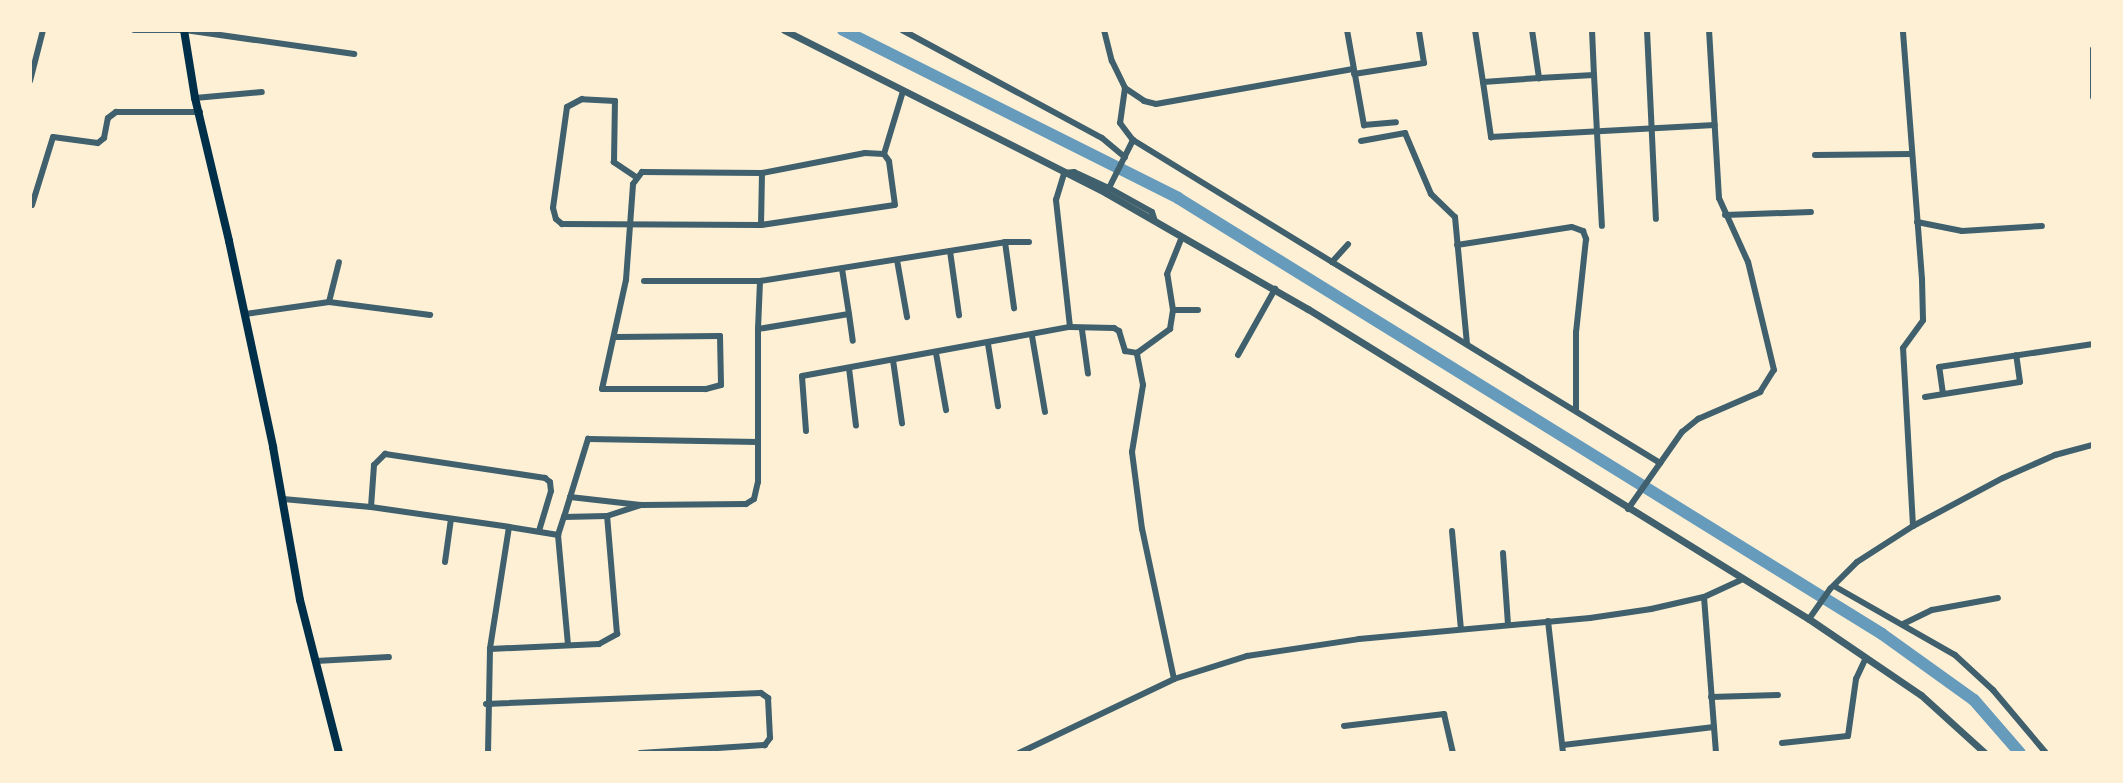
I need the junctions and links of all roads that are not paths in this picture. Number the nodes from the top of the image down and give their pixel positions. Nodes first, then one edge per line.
1 (43, 30) edge
2 (134, 30) edge
3 (183, 30) edge
4 (784, 30) edge
5 (902, 30) edge
6 (1104, 30) edge
7 (1347, 30) edge
8 (1419, 30) edge
9 (1475, 30) edge
10 (1532, 30) edge
11 (1592, 30) edge
12 (1647, 30) edge
13 (1709, 30) edge
14 (1903, 30) edge
15 (2093, 49) edge
16 (354, 54) dead end
17 (1354, 72) junction
18 (1594, 75) junction
19 (1539, 78) junction
20 (30, 81) edge
21 (1483, 82) junction
22 (1125, 88) junction
23 (903, 91) junction
24 (262, 92) dead end
25 (2093, 97) edge
26 (195, 98) junction
27 (200, 112) junction
28 (1396, 122) dead end
29 (1715, 125) junction
30 (1653, 128) junction
31 (1597, 132) junction
32 (1133, 140) junction
33 (1361, 141) dead end
34 (884, 154) junction
35 (1912, 154) junction
36 (1815, 155) dead end
37 (1125, 157) junction
38 (762, 173) junction
39 (1064, 173) junction
40 (636, 177) junction
41 (1109, 188) junction
42 (32, 205) dead end
43 (1811, 212) dead end
44 (1725, 215) junction
45 (1656, 219) dead end
46 (1155, 221) junction
47 (1917, 222) junction
48 (629, 225) junction
49 (761, 225) junction
50 (1602, 226) dead end
51 (2042, 226) dead end
52 (1182, 237) junction
53 (1005, 242) junction
54 (1029, 242) dead end
55 (1348, 244) dead end
56 (1457, 245) junction
57 (950, 251) junction
58 (897, 260) junction
59 (339, 262) dead end
60 (1332, 262) junction
61 (842, 269) junction
62 (644, 281) dead end
63 (760, 281) junction
64 (1275, 289) junction
65 (329, 302) junction
66 (1014, 308) dead end
67 (1173, 310) junction
68 (1198, 310) dead end
69 (245, 314) junction
70 (849, 314) junction
71 (430, 315) dead end
72 (959, 315) dead end
73 (907, 317) dead end
74 (1070, 327) junction
75 (758, 329) junction
76 (1082, 330) junction
77 (1032, 336) junction
78 (616, 337) junction
79 (853, 341) dead end
80 (1467, 343) junction
81 (988, 344) junction
82 (2093, 344) edge
83 (936, 353) junction
84 (1137, 353) junction
85 (1238, 355) dead end
86 (2016, 355) junction
87 (893, 360) junction
88 (849, 368) junction
89 (1088, 374) dead end
90 (1943, 394) junction
91 (1925, 397) dead end
92 (998, 406) dead end
93 (946, 410) dead end
94 (1576, 410) junction
95 (1045, 412) dead end
96 (902, 423) dead end
97 (856, 426) dead end
98 (806, 431) dead end
99 (758, 442) junction
100 (2093, 445) edge
101 (1660, 463) junction
102 (570, 497) junction
103 (283, 499) junction
104 (641, 505) junction
105 (371, 507) junction
106 (1628, 509) junction
107 (607, 516) junction
108 (564, 517) junction
109 (451, 519) junction
110 (1913, 526) junction
111 (509, 527) junction
112 (539, 531) junction
113 (1452, 531) dead end
114 (558, 535) junction
115 (1503, 553) dead end
116 (445, 562) dead end
117 (1743, 579) junction
118 (1832, 587) junction
119 (1704, 597) junction
120 (1998, 598) dead end
121 (1809, 619) junction
122 (1548, 621) junction
123 (1508, 624) junction
124 (1903, 624) junction
125 (1461, 629) junction
126 (568, 645) junction
127 (490, 649) junction
128 (389, 657) dead end
129 (1865, 660) junction
130 (316, 661) junction
131 (1174, 679) junction
132 (1778, 695) dead end
133 (1711, 697) junction
134 (486, 704) junction
135 (1344, 726) dead end
136 (1714, 727) junction
137 (1782, 743) dead end
138 (1563, 749) edge
139 (339, 753) edge
140 (488, 753) edge
141 (640, 753) edge
142 (1019, 753) edge
143 (1453, 753) edge
144 (1716, 753) edge
145 (1985, 753) edge
146 (2046, 753) edge

1 - 20 street
2 - 3 street
3 - 16 street
3 - 26 main road
4 - 23 street
5 - 37 street
6 - 22 street
7 - 17 street
8 - 17 street
9 - 21 street
10 - 19 street
11 - 18 street
12 - 30 street
13 - 29 street
14 - 35 street
15 - 25 street
17 - 22 street
17 - 28 street
18 - 19 street
18 - 31 street
19 - 21 street
21 - 31 street
22 - 32 street
23 - 34 street
23 - 39 street
24 - 26 street
26 - 27 main road
27 - 42 street
27 - 69 main road
29 - 30 street
29 - 44 street
30 - 31 street
30 - 45 street
31 - 50 street
32 - 37 street
32 - 60 street
33 - 56 street
34 - 38 street
34 - 49 street
35 - 36 street
35 - 47 street
37 - 41 street
38 - 40 street
38 - 49 street
39 - 41 street
39 - 46 street
39 - 74 street
40 - 48 street
40 - 48 street
41 - 46 street
43 - 44 street
44 - 101 street
46 - 52 street
47 - 51 street
47 - 110 street
48 - 49 street
48 - 78 street
52 - 64 street
52 - 67 street
53 - 54 street
53 - 57 street
53 - 66 street
55 - 60 street
56 - 80 street
56 - 94 street
57 - 58 street
57 - 72 street
58 - 61 street
58 - 73 street
59 - 65 street
60 - 80 street
61 - 63 street
61 - 70 street
62 - 63 street
63 - 75 street
64 - 85 street
64 - 106 street
65 - 69 street
65 - 71 street
67 - 68 street
67 - 84 street
69 - 103 main road
70 - 75 street
70 - 79 street
74 - 76 street
74 - 77 street
75 - 99 street
76 - 84 street
76 - 89 street
77 - 81 street
77 - 95 street
78 - 78 street
80 - 94 street
81 - 83 street
81 - 92 street
82 - 86 street
83 - 87 street
83 - 93 street
84 - 131 street
86 - 90 street
86 - 90 street
87 - 88 street
87 - 96 street
88 - 97 street
88 - 98 street
90 - 91 street
94 - 101 street
99 - 102 street
99 - 104 street
100 - 110 street
101 - 106 street
102 - 104 street
102 - 108 street
103 - 105 street
103 - 130 main road
104 - 107 street
105 - 109 street
105 - 112 street
106 - 117 street
107 - 108 street
107 - 126 street
108 - 114 street
109 - 111 street
109 - 116 street
110 - 118 street
111 - 112 street
111 - 127 street
112 - 114 street
113 - 125 street
114 - 126 street
115 - 123 street
117 - 119 street
117 - 121 street
118 - 121 street
118 - 124 street
119 - 122 street
119 - 133 street
120 - 124 street
121 - 129 street
122 - 123 street
122 - 138 street
123 - 125 street
124 - 146 street
125 - 131 street
126 - 127 street
127 - 134 street
128 - 130 street
129 - 137 street
129 - 145 street
130 - 139 main road
131 - 142 street
132 - 133 street
133 - 136 street
134 - 140 street
134 - 141 street
135 - 143 street
136 - 138 street
136 - 144 street

